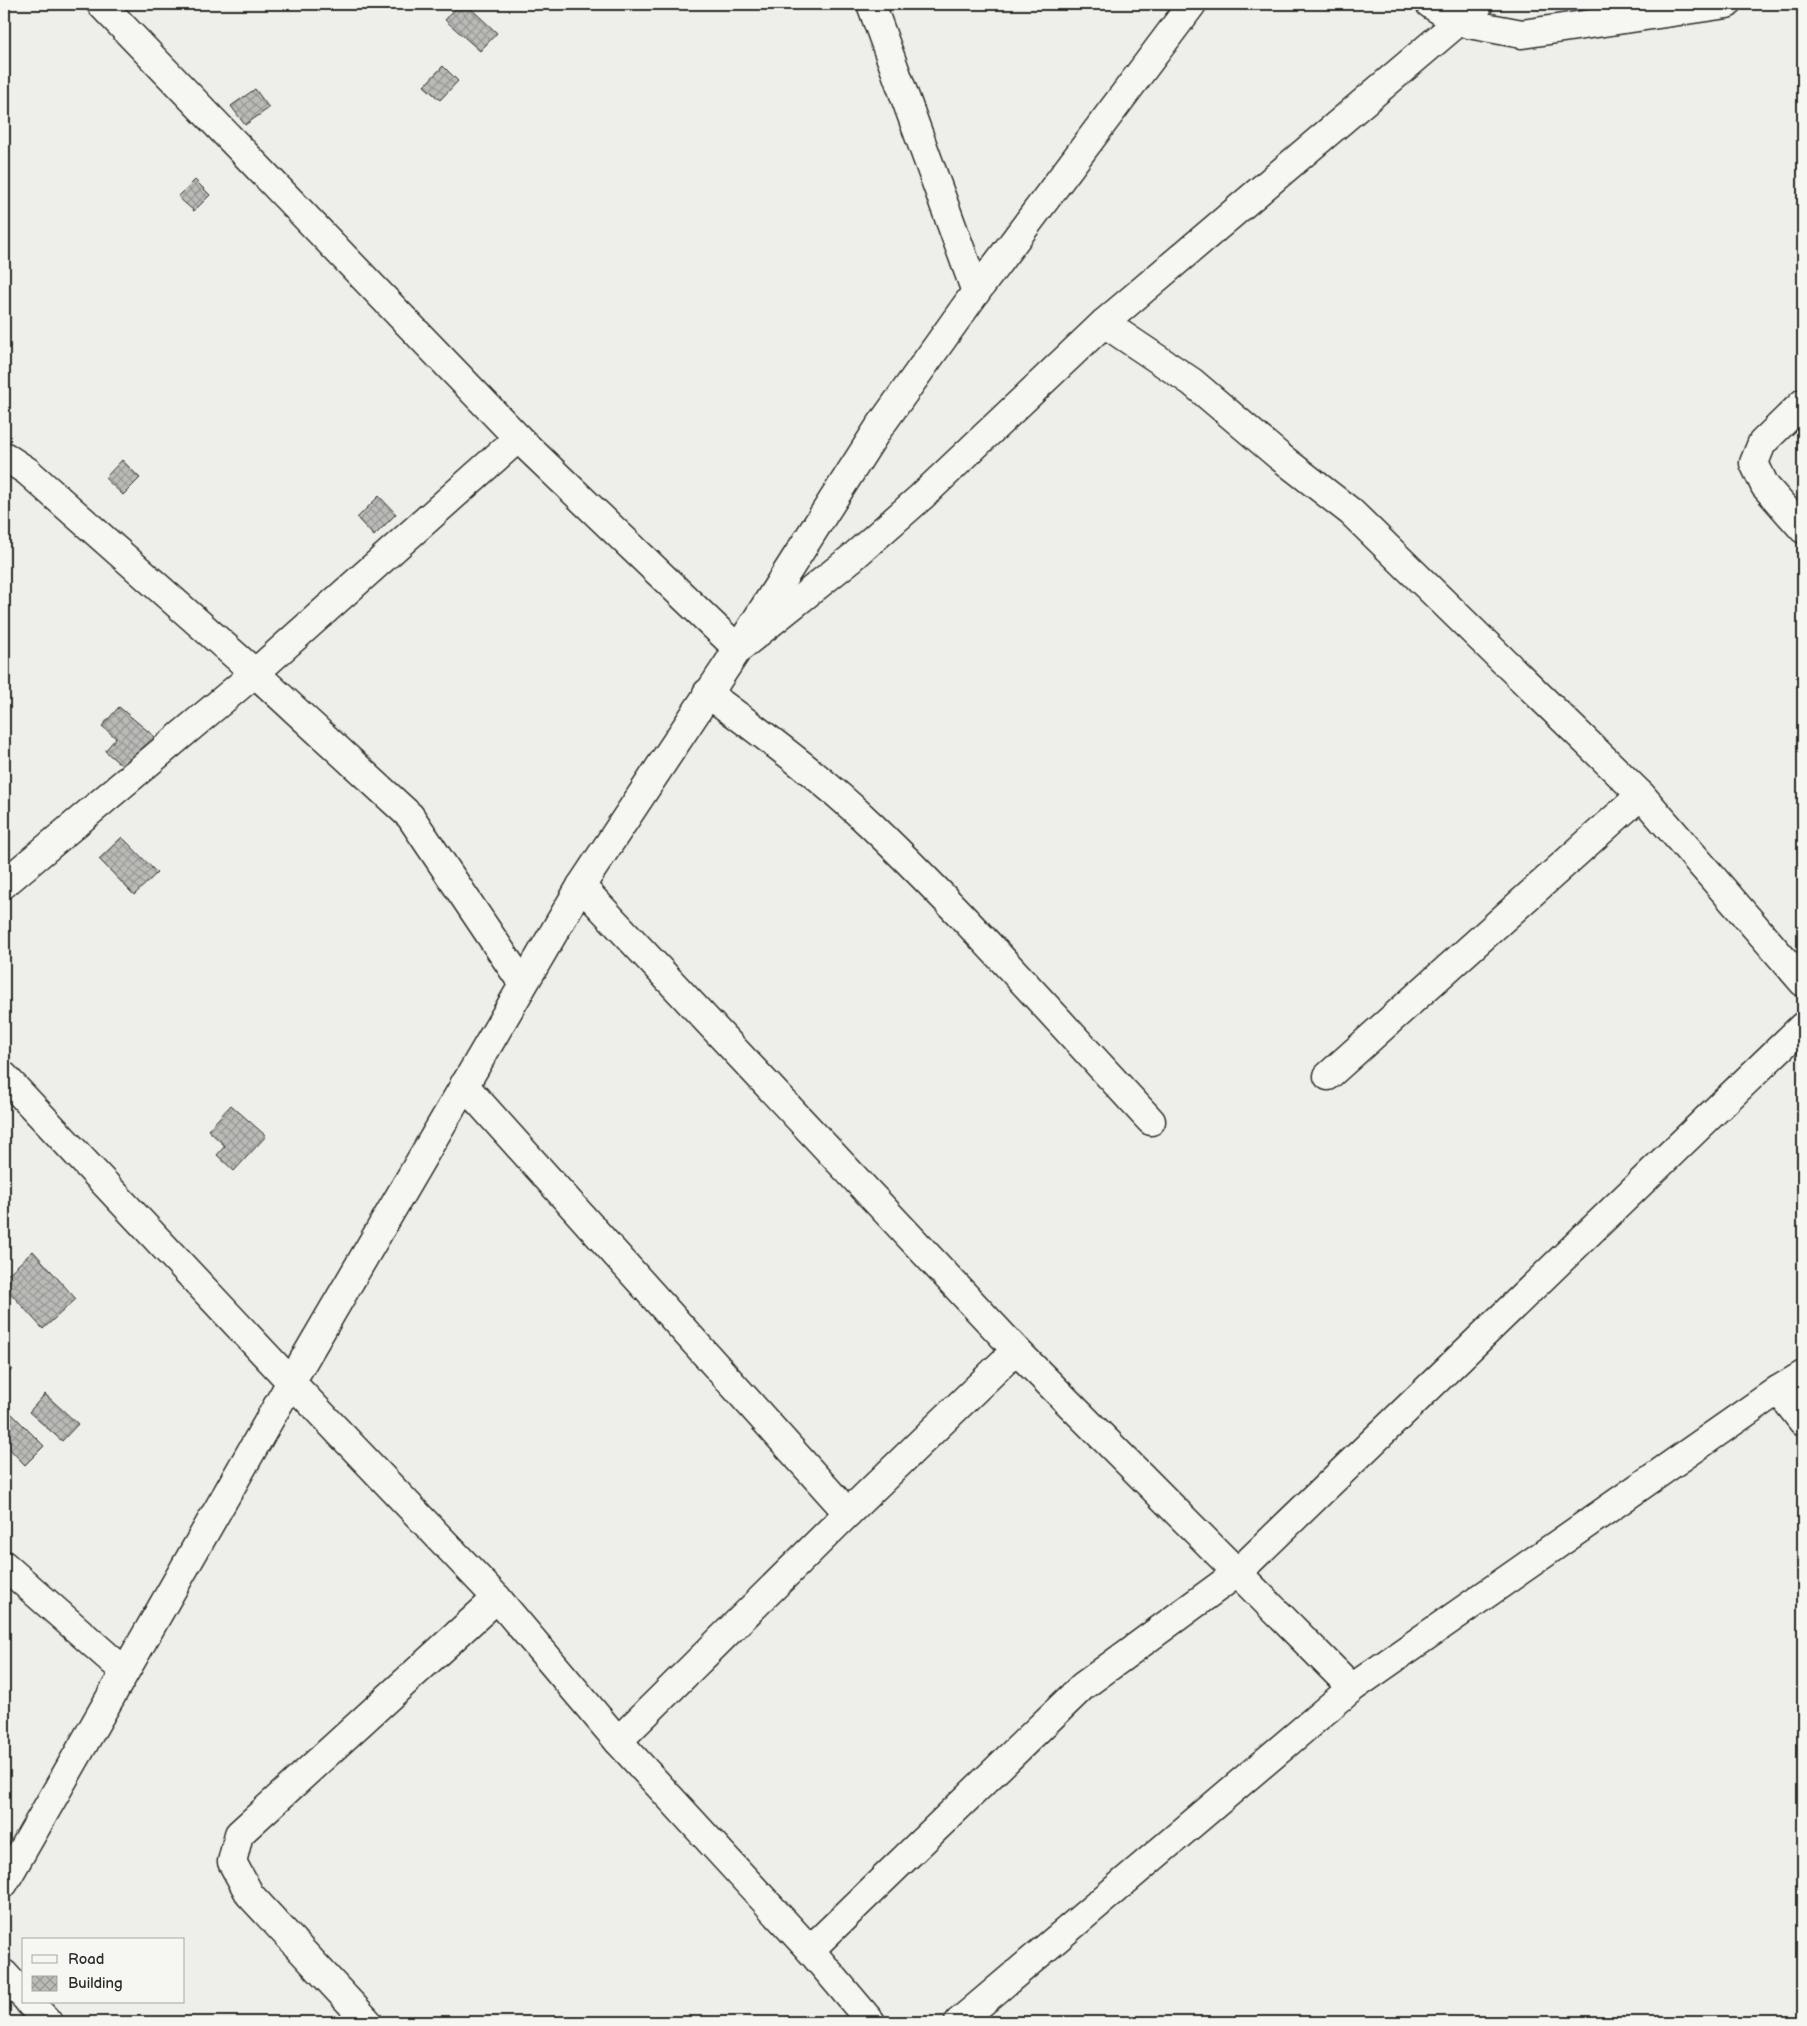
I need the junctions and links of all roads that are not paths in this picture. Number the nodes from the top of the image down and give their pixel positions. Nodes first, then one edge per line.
1 (101, 4) edge
2 (871, 4) edge
3 (1192, 4) edge
4 (1430, 4) edge
5 (1479, 4) edge
6 (1726, 4) edge
7 (1458, 22) junction
8 (976, 292) junction
9 (1104, 323) junction
10 (1803, 403) edge
11 (518, 438) junction
12 (4, 456) edge
13 (1803, 529) edge
14 (738, 649) junction
15 (255, 673) junction
16 (707, 693) junction
17 (1641, 795) junction
18 (4, 884) edge
19 (581, 886) junction
20 (1803, 982) edge
21 (523, 984) junction
22 (1803, 1026) edge
23 (4, 1076) edge
24 (1328, 1076) dead end
25 (464, 1085) junction
26 (1151, 1121) dead end
27 (1016, 1350) junction
28 (1803, 1375) edge
29 (291, 1382) junction
30 (1778, 1390) junction
31 (1803, 1422) edge
32 (848, 1513) junction
33 (4, 1565) edge
34 (1237, 1572) junction
35 (497, 1598) junction
36 (124, 1671) junction
37 (1352, 1688) junction
38 (618, 1741) junction
39 (4, 1883) edge
40 (810, 1950) junction
41 (4, 1974) edge
42 (22, 1994) edge
43 (32, 2004) edge
44 (859, 2018) edge
45 (48, 2022) edge
46 (368, 2022) edge
47 (959, 2022) edge

1 - 11 street
2 - 8 street
3 - 8 street
4 - 7 street
5 - 7 street
6 - 7 street
7 - 9 street
8 - 14 street
9 - 14 street
9 - 17 street
10 - 13 street
11 - 14 street
11 - 15 street
12 - 15 street
14 - 16 street
15 - 18 street
15 - 21 street
16 - 19 street
16 - 26 street
17 - 20 street
17 - 24 street
19 - 21 street
19 - 27 street
21 - 25 street
22 - 34 street
23 - 29 street
25 - 29 street
25 - 32 street
27 - 32 street
27 - 34 street
28 - 30 street
29 - 35 street
29 - 36 street
30 - 31 street
30 - 37 street
32 - 38 street
33 - 36 street
34 - 37 street
34 - 40 street
35 - 38 street
35 - 46 street
36 - 39 street
37 - 47 street
38 - 40 street
40 - 44 street
41 - 42 street
43 - 45 street

